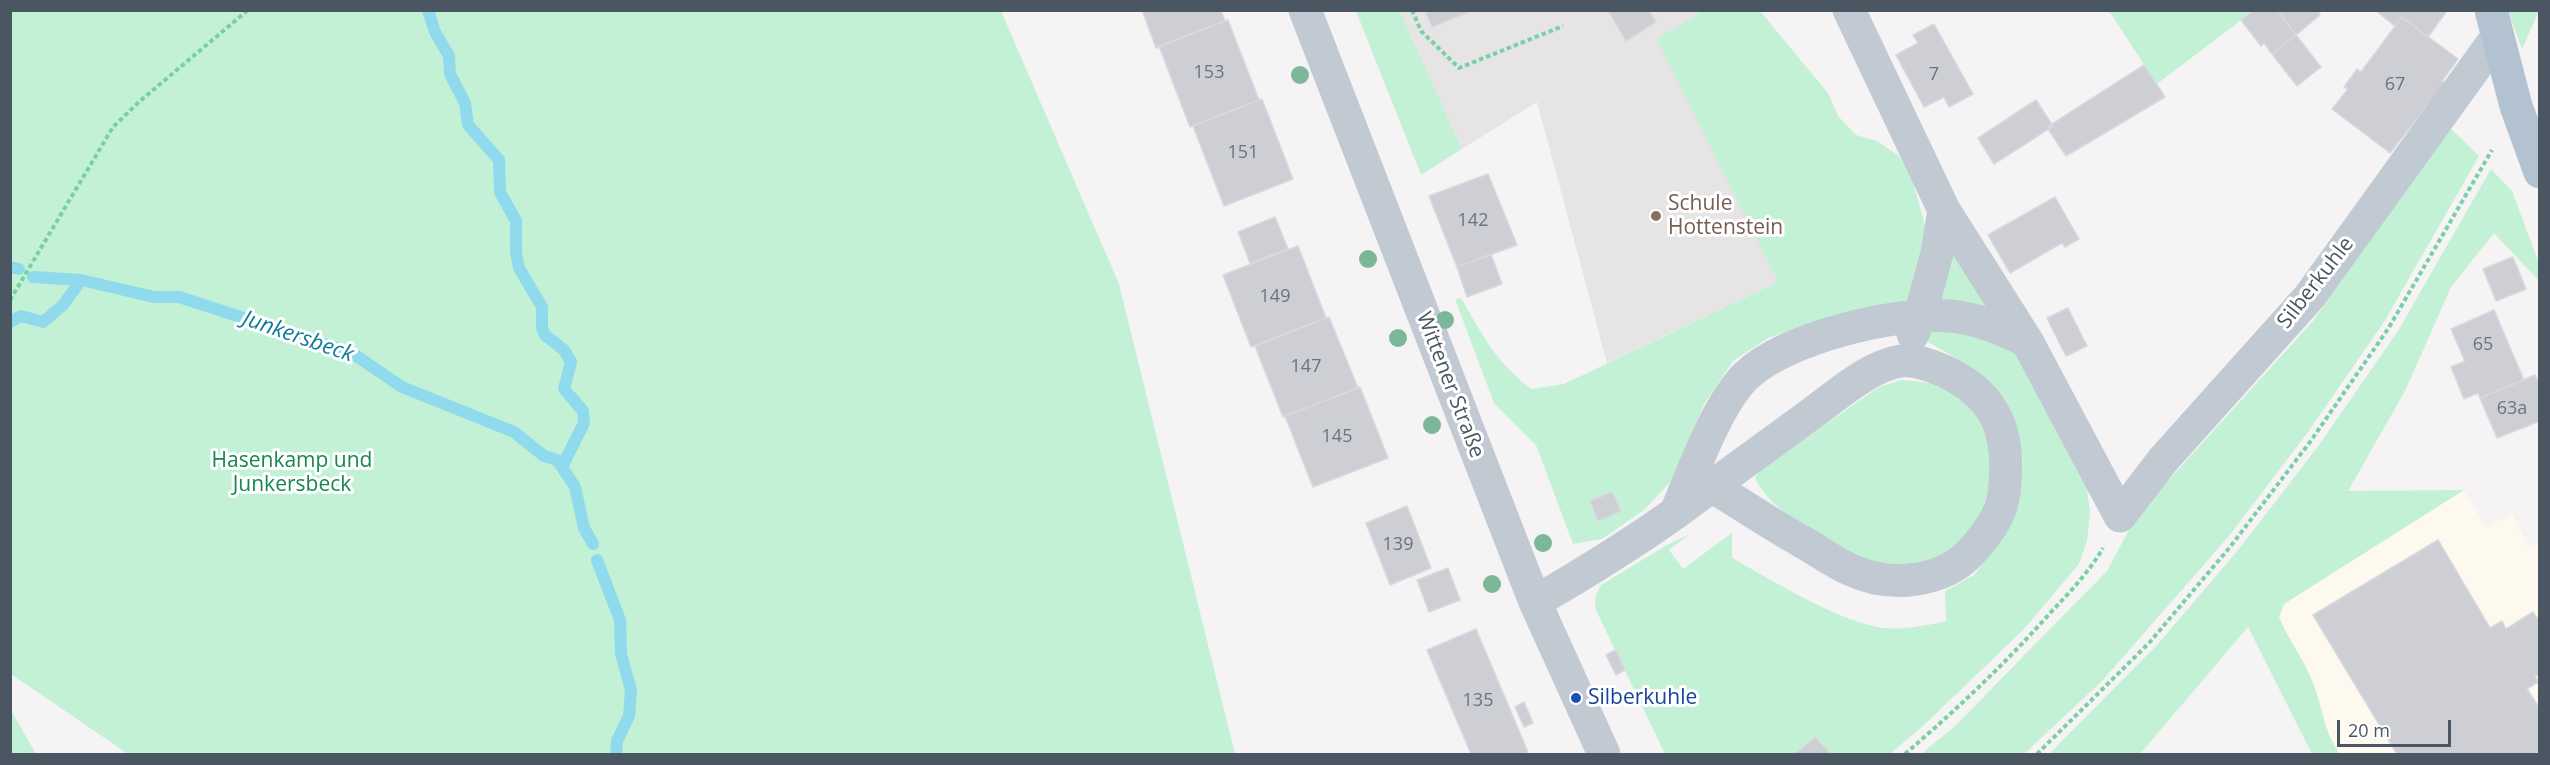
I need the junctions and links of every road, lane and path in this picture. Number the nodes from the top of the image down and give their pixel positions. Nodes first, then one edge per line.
1 (248, 10) edge
2 (1305, 10) edge
3 (1412, 10) edge
4 (1849, 10) edge
5 (2494, 24) edge
6 (1563, 26) dead end
7 (2540, 172) edge
8 (2474, 180) dead end
9 (1944, 210) junction
10 (10, 300) edge
11 (1920, 316) junction
12 (2027, 341) junction
13 (1902, 360) junction
14 (1712, 486) junction
15 (1675, 513) junction
16 (2120, 516) junction
17 (1535, 602) junction
18 (1604, 754) edge
19 (1905, 754) edge
20 (2037, 754) edge

1 - 10 path
2 - 17 street, Wittener Straße
3 - 6 path
4 - 9 street
5 - 7 main road
5 - 16 street, Silberkuhle
8 - 20 path
9 - 11 street
9 - 12 street
11 - 12 street
11 - 13 street
11 - 15 street
12 - 16 street
13 - 14 street
13 - 14 street
14 - 15 street
15 - 17 street
16 - 19 path
17 - 18 street, Wittener Straße

